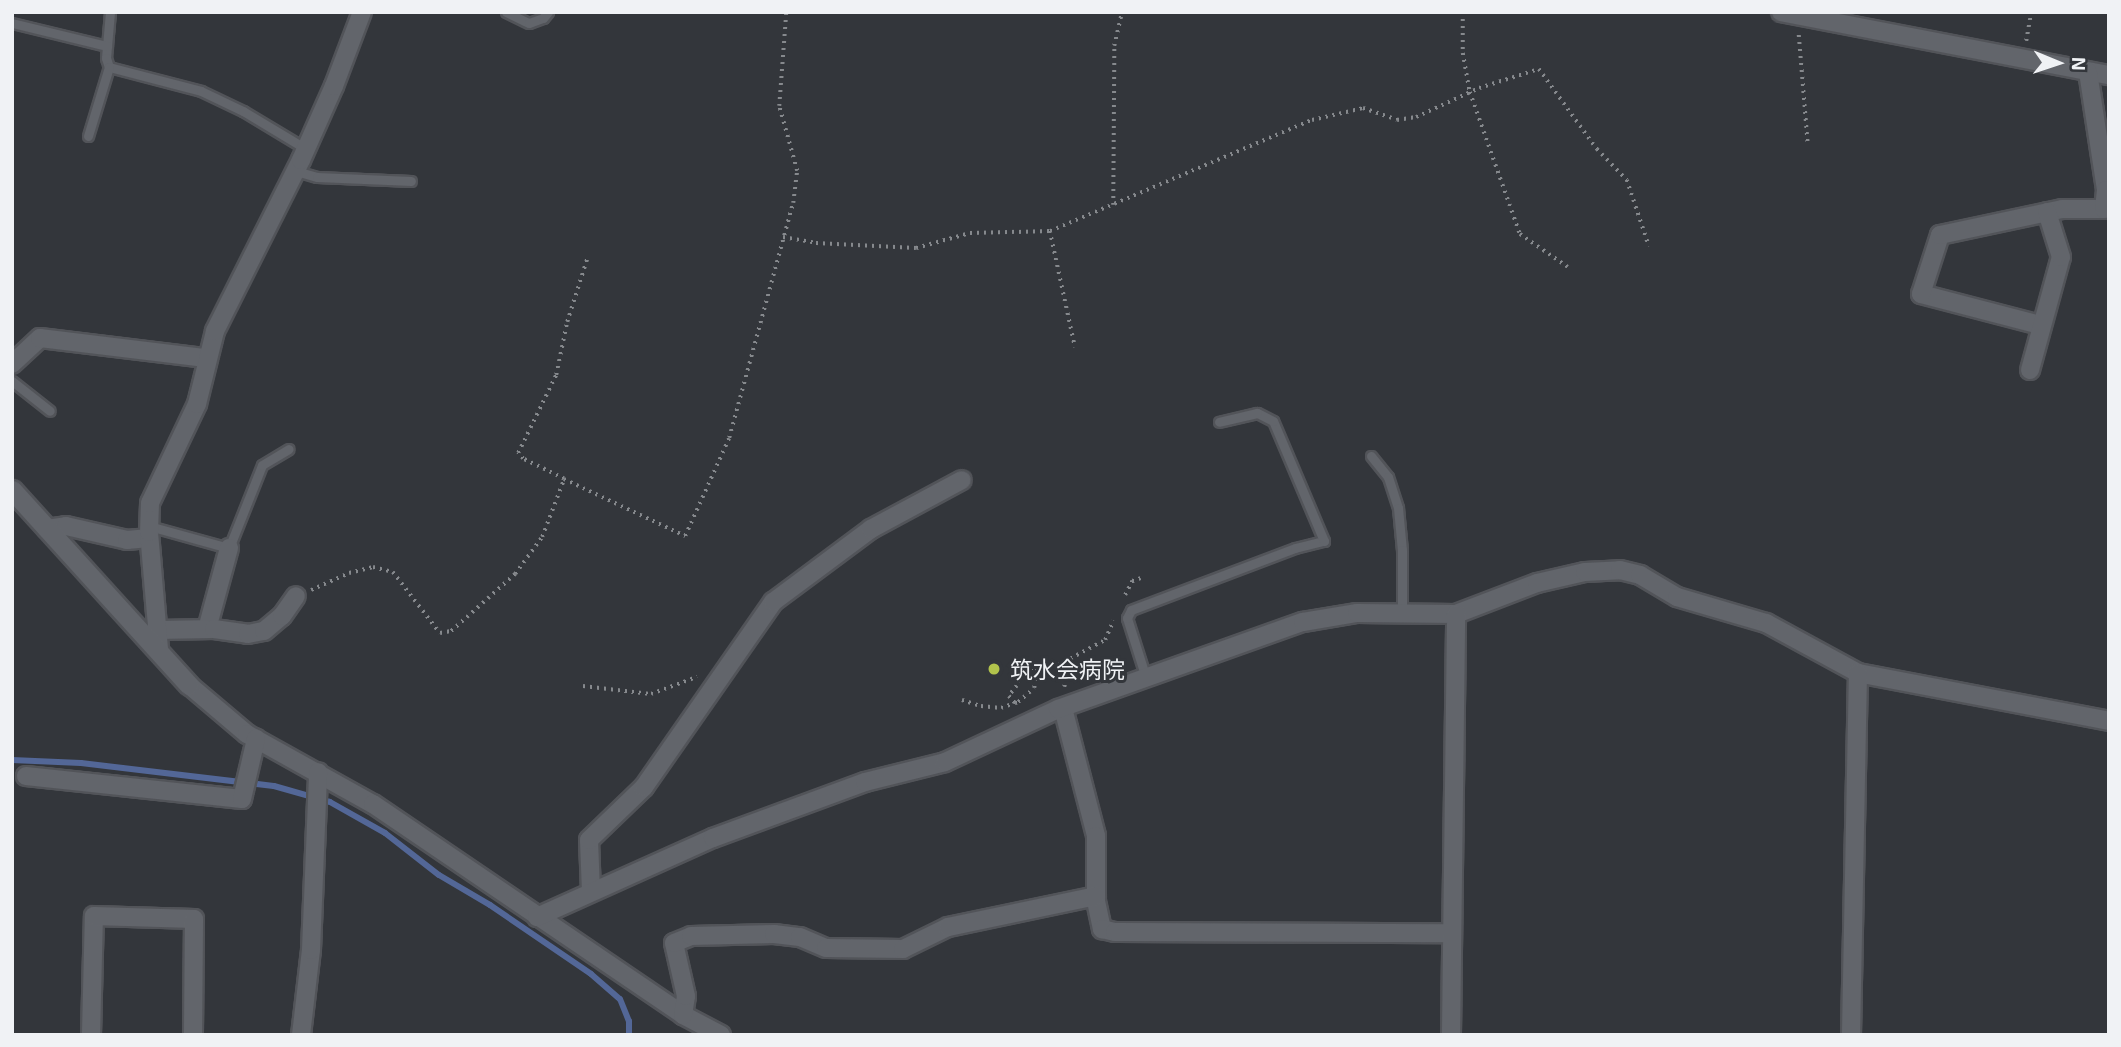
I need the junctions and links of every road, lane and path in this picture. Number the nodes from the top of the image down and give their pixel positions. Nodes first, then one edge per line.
1 (110, 12) edge
2 (362, 12) edge
3 (506, 12) edge
4 (548, 12) edge
5 (786, 12) edge
6 (1122, 12) edge
7 (1463, 12) edge
8 (2031, 12) edge
9 (1789, 14) edge
10 (12, 23) edge
11 (107, 46) junction
12 (2024, 60) junction
13 (109, 67) junction
14 (2088, 72) junction
15 (2109, 75) edge
16 (1470, 92) junction
17 (88, 136) dead end
18 (1808, 145) dead end
19 (306, 149) junction
20 (296, 172) junction
21 (411, 181) dead end
22 (2107, 190) edge
23 (1113, 205) junction
24 (2047, 212) junction
25 (1050, 231) junction
26 (783, 237) junction
27 (1649, 246) dead end
28 (587, 259) dead end
29 (1568, 267) dead end
30 (2040, 325) junction
31 (1075, 347) dead end
32 (206, 358) junction
33 (12, 364) edge
34 (2030, 370) dead end
35 (12, 381) edge
36 (50, 411) dead end
37 (1219, 422) dead end
38 (289, 449) dead end
39 (1371, 456) dead end
40 (564, 479) junction
41 (962, 480) dead end
42 (12, 490) edge
43 (47, 529) junction
44 (149, 532) junction
45 (229, 548) junction
46 (1141, 578) dead end
47 (296, 596) joint
48 (1121, 604) dead end
49 (1402, 614) junction
50 (1456, 614) junction
51 (1115, 616) dead end
52 (207, 629) junction
53 (158, 639) junction
54 (1035, 670) junction
55 (1858, 673) junction
56 (722, 677) junction
57 (1146, 678) junction
58 (189, 685) joint
59 (583, 686) dead end
60 (962, 700) dead end
61 (1015, 703) junction
62 (1063, 708) junction
63 (2109, 721) edge
64 (256, 739) junction
65 (26, 776) dead end
66 (318, 777) junction
67 (591, 892) junction
68 (1096, 896) junction
69 (537, 917) junction
70 (1452, 933) junction
71 (683, 1015) junction
72 (91, 1035) edge
73 (193, 1035) edge
74 (301, 1035) edge
75 (721, 1035) edge
76 (1451, 1035) edge
77 (1851, 1035) edge

1 - 11 lane
2 - 19 street
3 - 4 lane
5 - 26 path
6 - 23 path
7 - 16 path
8 - 12 path
9 - 12 street
9 - 18 path
10 - 11 lane
11 - 13 lane
12 - 14 street
13 - 17 lane
13 - 19 lane
14 - 15 street
14 - 22 street
16 - 23 path
16 - 27 path
16 - 29 path
19 - 20 street
20 - 21 lane
20 - 32 street
22 - 24 street
23 - 25 path
24 - 30 street
24 - 30 street
25 - 26 path
25 - 31 path
26 - 40 path
28 - 40 path
30 - 34 street
32 - 33 street
32 - 44 street
35 - 36 lane
37 - 57 lane
38 - 45 lane
39 - 49 lane
40 - 47 path
41 - 56 street
42 - 43 street
43 - 44 street
43 - 53 street
44 - 45 lane
44 - 53 street
45 - 52 street
46 - 48 path
47 - 52 street
49 - 50 street
49 - 57 street
50 - 55 street
50 - 70 street
51 - 54 path
52 - 53 street
53 - 58 street
54 - 61 path
54 - 61 path
55 - 63 street
55 - 77 street
56 - 59 path
56 - 67 street
57 - 62 street
58 - 64 street
60 - 61 path
62 - 67 street
62 - 68 street
64 - 65 street
64 - 66 street
66 - 69 street
66 - 74 street
67 - 69 street
68 - 70 street
68 - 71 street
69 - 71 street
70 - 76 street
71 - 75 street
72 - 73 street

